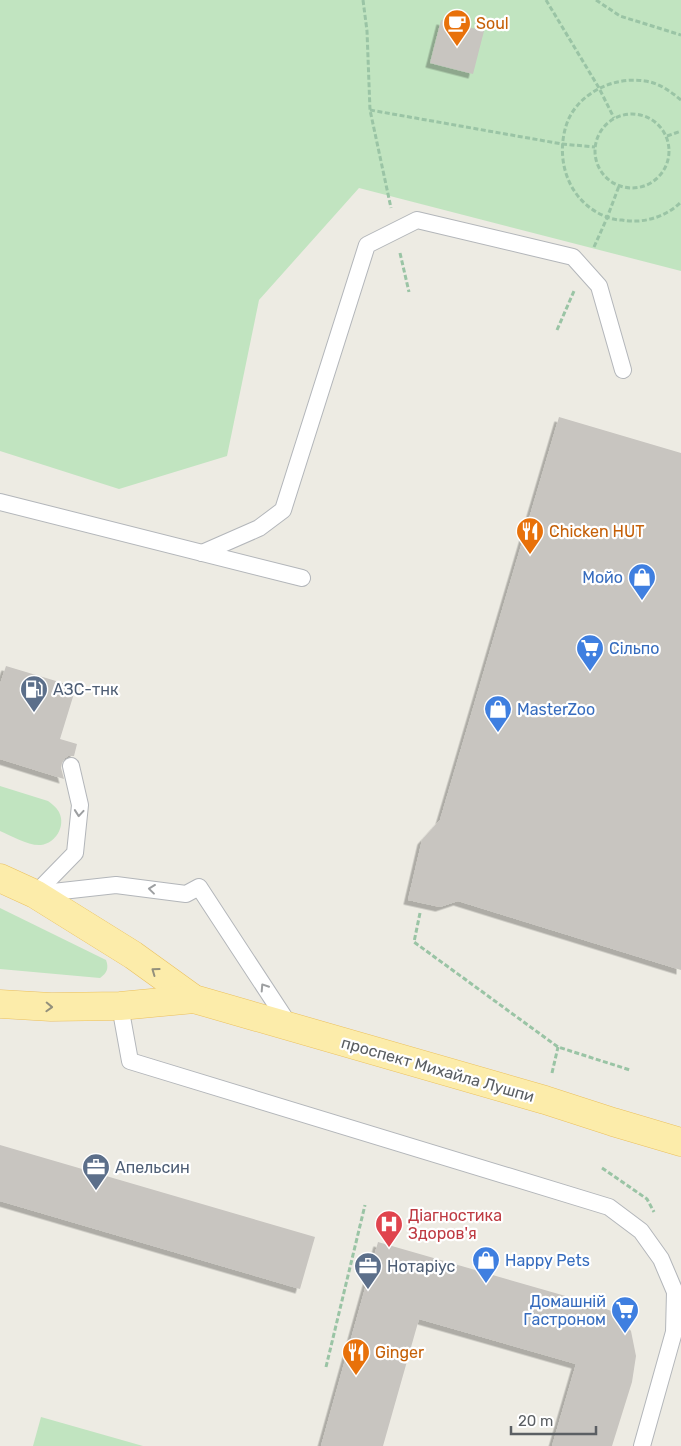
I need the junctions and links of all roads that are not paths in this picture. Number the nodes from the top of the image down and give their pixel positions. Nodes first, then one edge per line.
1 (623, 370) dead end
2 (0, 502) edge
3 (202, 553) junction
4 (302, 578) dead end
5 (71, 766) dead end
6 (0, 878) edge
7 (35, 894) junction
8 (194, 999) junction
9 (0, 1004) edge
10 (120, 1006) junction
11 (291, 1028) junction
12 (681, 1142) edge
13 (642, 1446) edge

1 - 3 lane
2 - 3 lane
3 - 4 lane
5 -> 7 lane
6 - 7 main road, проспект Михайла Лушпи
8 -> 7 main road, проспект Михайла Лушпи
11 -> 7 lane
8 - 10 main road, проспект Михайла Лушпи
8 - 11 main road, проспект Михайла Лушпи
9 -> 10 main road, проспект Михайла Лушпи
10 - 13 lane
11 - 12 main road, проспект Михайла Лушпи

